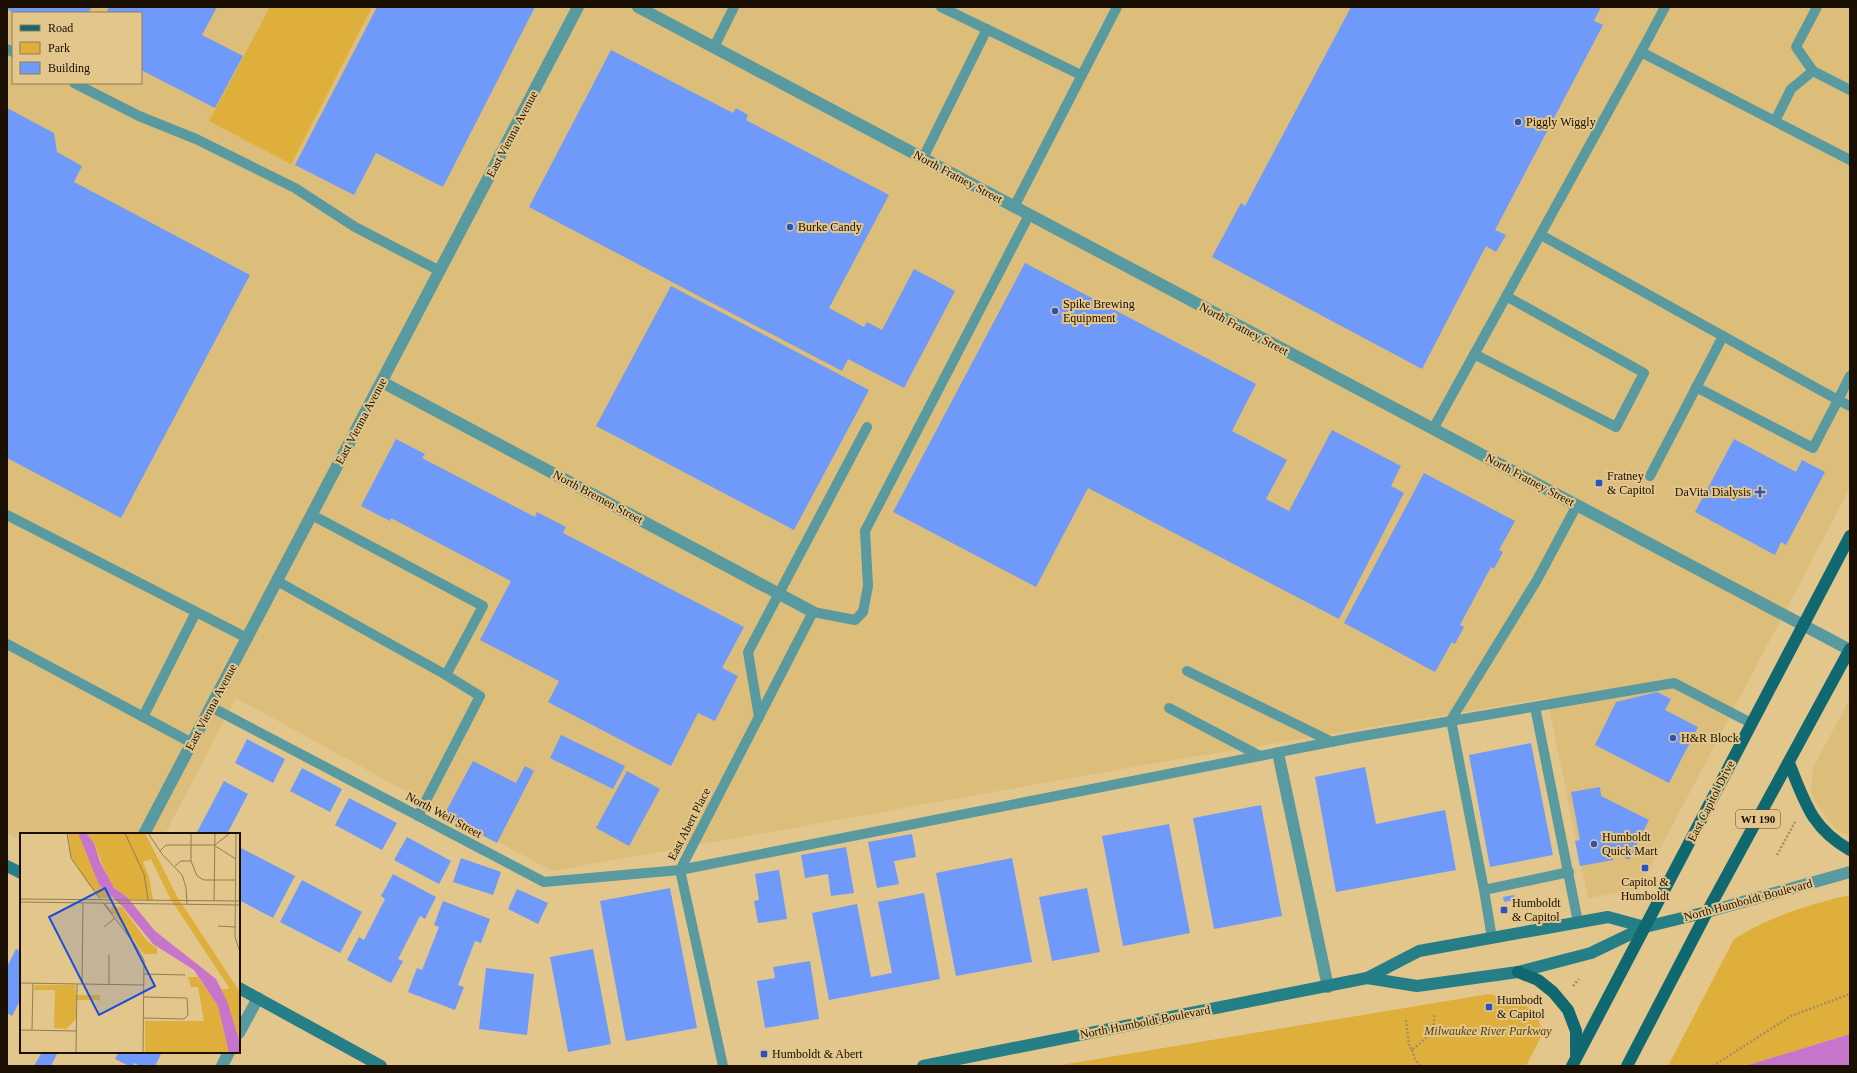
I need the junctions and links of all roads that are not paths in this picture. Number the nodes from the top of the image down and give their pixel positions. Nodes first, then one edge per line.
1 (578, 7) edge
2 (638, 7) edge
3 (734, 7) edge
4 (941, 7) edge
5 (1117, 7) edge
6 (1665, 7) edge
7 (1817, 7) edge
8 (987, 30) junction
9 (714, 47) junction
10 (1641, 52) junction
11 (1813, 71) junction
12 (1081, 75) junction
13 (76, 84) edge
14 (1850, 90) edge
15 (1775, 121) junction
16 (923, 158) junction
17 (1850, 160) edge
18 (1014, 207) junction
19 (1029, 215) junction
20 (1540, 235) junction
21 (440, 271) junction
22 (1506, 296) junction
23 (1723, 336) junction
24 (1474, 354) junction
25 (1850, 376) edge
26 (382, 382) junction
27 (1696, 387) junction
28 (1838, 400) junction
29 (1850, 406) edge
30 (867, 427) dead end
31 (1433, 428) junction
32 (1650, 476) dead end
33 (1577, 505) junction
34 (7, 515) edge
35 (312, 515) junction
36 (1850, 536) edge
37 (277, 581) junction
38 (780, 594) junction
39 (196, 612) junction
40 (813, 612) junction
41 (1804, 625) junction
42 (248, 638) junction
43 (7, 644) edge
44 (1850, 650) edge
45 (1187, 671) dead end
46 (446, 675) junction
47 (211, 707) junction
48 (1535, 707) junction
49 (1169, 708) dead end
50 (143, 717) junction
51 (759, 717) junction
52 (1450, 720) junction
53 (1750, 724) junction
54 (1332, 742) junction
55 (192, 744) junction
56 (1278, 753) junction
57 (1260, 756) junction
58 (1789, 763) junction
59 (418, 816) junction
60 (145, 833) edge
61 (1850, 850) edge
62 (7, 866) edge
63 (680, 870) junction
64 (20, 872) edge
65 (1569, 872) junction
66 (1850, 872) edge
67 (1484, 890) junction
68 (1707, 912) junction
69 (1578, 922) junction
70 (1645, 927) junction
71 (1492, 938) junction
72 (1518, 972) junction
73 (1367, 978) junction
74 (1328, 987) junction
75 (240, 989) edge
76 (258, 998) junction
77 (240, 1031) edge
78 (228, 1053) edge
79 (1574, 1062) edge
80 (222, 1066) edge
81 (381, 1066) edge
82 (723, 1066) edge
83 (922, 1066) edge
84 (1627, 1066) edge

1 - 21 street, East Vienna Avenue
2 - 9 street, North Fratney Street
3 - 9 lane
4 - 8 lane
5 - 12 lane
6 - 10 lane
7 - 11 lane
8 - 12 lane
8 - 16 lane
9 - 16 street, North Fratney Street
10 - 15 lane
10 - 20 lane
11 - 14 lane
11 - 15 lane
12 - 18 lane
13 - 21 lane
15 - 17 lane
16 - 18 street, North Fratney Street
18 - 19 street, North Fratney Street
19 - 31 street, North Fratney Street
19 - 40 lane
20 - 22 lane
20 - 23 lane
21 - 26 street, East Vienna Avenue
22 - 24 lane
22 - 24 lane
23 - 27 lane
23 - 28 lane
24 - 31 lane
25 - 28 lane
26 - 35 street, East Vienna Avenue
26 - 38 street, North Bremen Street
27 - 28 lane
27 - 32 lane
28 - 29 lane
30 - 38 lane
31 - 33 street, North Fratney Street
33 - 41 street, North Fratney Street
33 - 52 lane
34 - 39 lane
35 - 37 street, East Vienna Avenue
35 - 46 lane
36 - 41 main road, East Capitol Drive
37 - 42 street, East Vienna Avenue
37 - 46 lane
38 - 40 street, North Bremen Street
38 - 51 lane
39 - 42 lane
39 - 50 lane
40 - 51 lane, East Abert Place
41 - 44 street, North Fratney Street
41 - 53 main road, East Capitol Drive
42 - 47 street, East Vienna Avenue
43 - 50 lane
44 - 58 main road, WI 190
45 - 54 lane
46 - 59 lane
47 - 55 street, East Vienna Avenue
47 - 59 lane, North Weil Street
48 - 52 lane, North Weil Street
48 - 53 lane, North Weil Street
48 - 65 lane
49 - 57 lane
50 - 55 lane
51 - 63 lane, East Abert Place
52 - 54 lane, North Weil Street
52 - 67 lane
53 - 70 main road, East Capitol Drive
54 - 56 lane, North Weil Street
55 - 60 street, East Vienna Avenue
56 - 57 lane, North Weil Street
56 - 74 street
57 - 63 lane, North Weil Street
58 - 61 main road
58 - 68 main road, WI 190
59 - 63 lane, North Weil Street
62 - 64 main road
63 - 82 lane, East Abert Place
65 - 67 lane
65 - 69 lane
66 - 68 street, North Humboldt Boulevard
67 - 71 lane
68 - 70 main road, North Humboldt Boulevard
68 - 84 main road, WI 190
69 - 70 main road, North Humboldt Boulevard
69 - 71 main road, North Humboldt Boulevard
70 - 72 main road, North Humboldt Boulevard
70 - 79 main road, East Capitol Drive
71 - 73 main road, North Humboldt Boulevard
72 - 73 main road, North Humboldt Boulevard
72 - 79 main road
73 - 74 main road, North Humboldt Boulevard
74 - 83 main road, North Humboldt Boulevard
75 - 76 main road
76 - 77 street
76 - 81 main road
78 - 80 street

